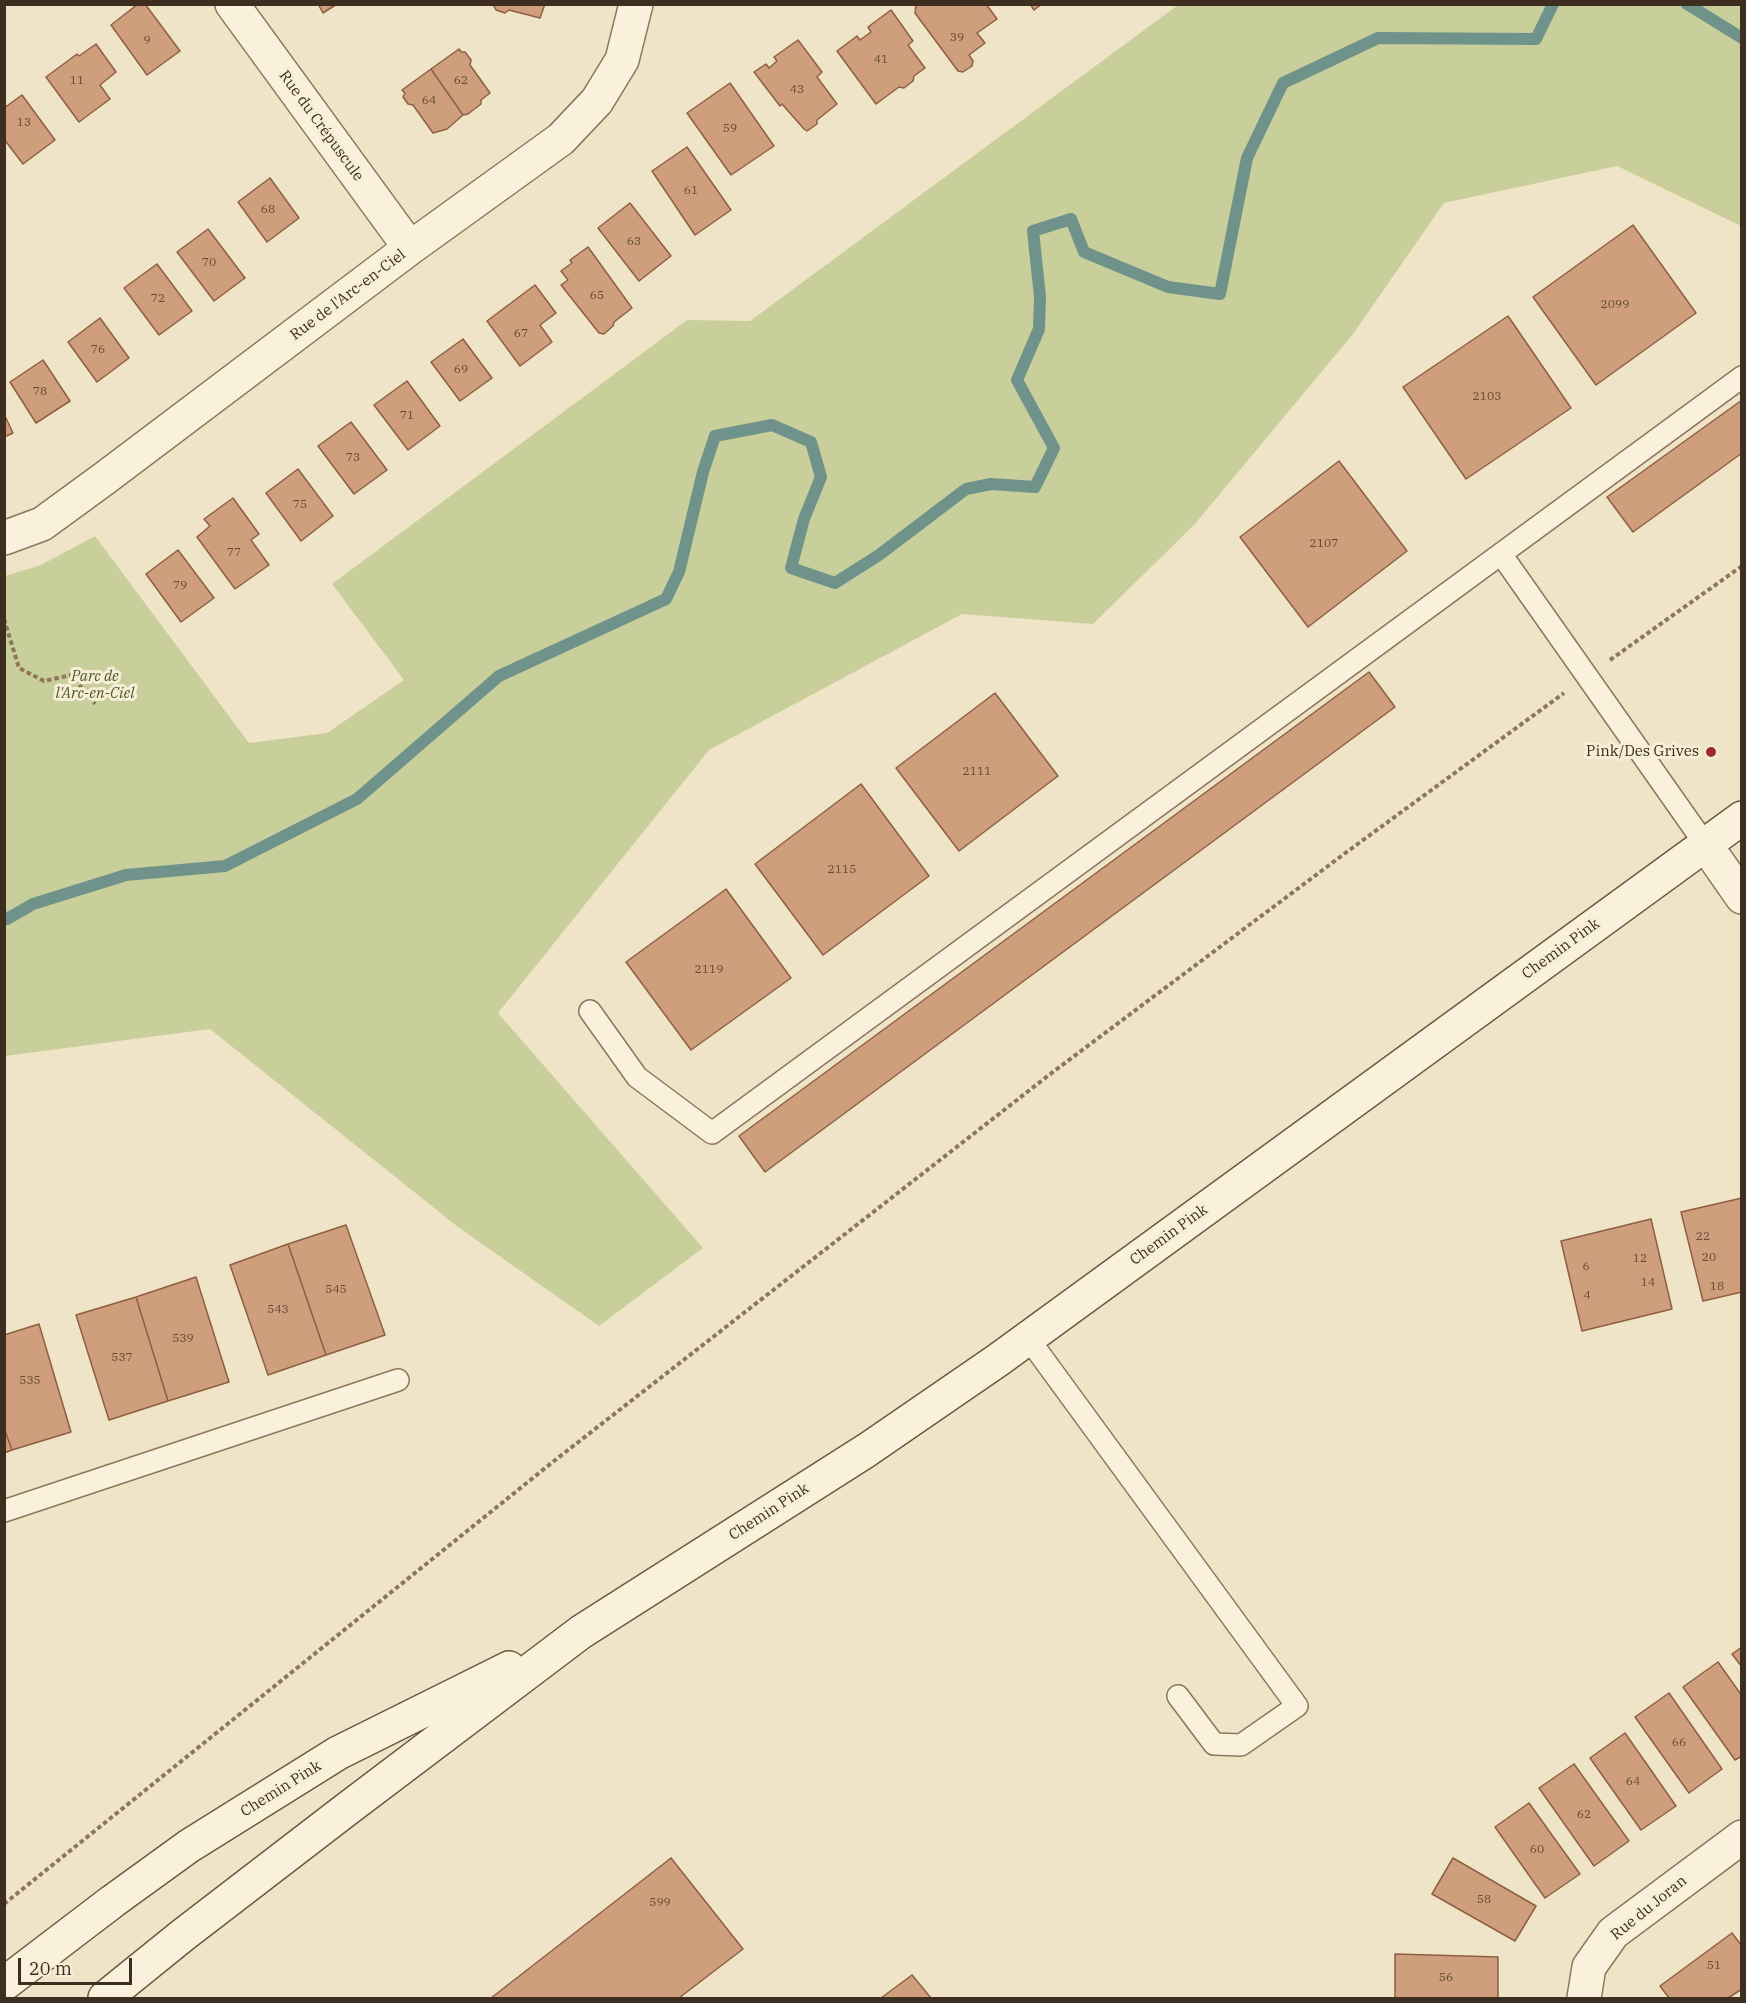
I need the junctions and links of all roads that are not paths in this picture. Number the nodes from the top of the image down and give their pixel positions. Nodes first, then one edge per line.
1 (232, 4) edge
2 (636, 4) edge
3 (410, 248) junction
4 (1742, 377) edge
5 (4, 538) edge
6 (1501, 554) junction
7 (1742, 818) edge
8 (1705, 844) junction
9 (1742, 897) edge
10 (590, 1011) dead end
11 (1028, 1338) junction
12 (398, 1380) dead end
13 (4, 1511) edge
14 (581, 1632) junction
15 (1178, 1696) dead end
16 (1742, 1837) edge
17 (4, 1984) edge
18 (105, 1998) edge
19 (1584, 1998) edge

1 - 3 main road, Rue du Crépuscule
2 - 3 main road, Rue de l'Arc-en-Ciel
3 - 5 main road, Rue de l'Arc-en-Ciel
4 - 6 lane
6 - 8 lane
6 - 10 lane
7 - 8 main road, Chemin Pink
8 - 9 main road
8 - 11 main road, Chemin Pink
11 - 14 main road, Chemin Pink
11 - 15 lane
12 - 13 lane
14 - 17 main road, Chemin Pink
14 - 18 main road, Chemin Pink
16 - 19 main road, Rue du Joran

